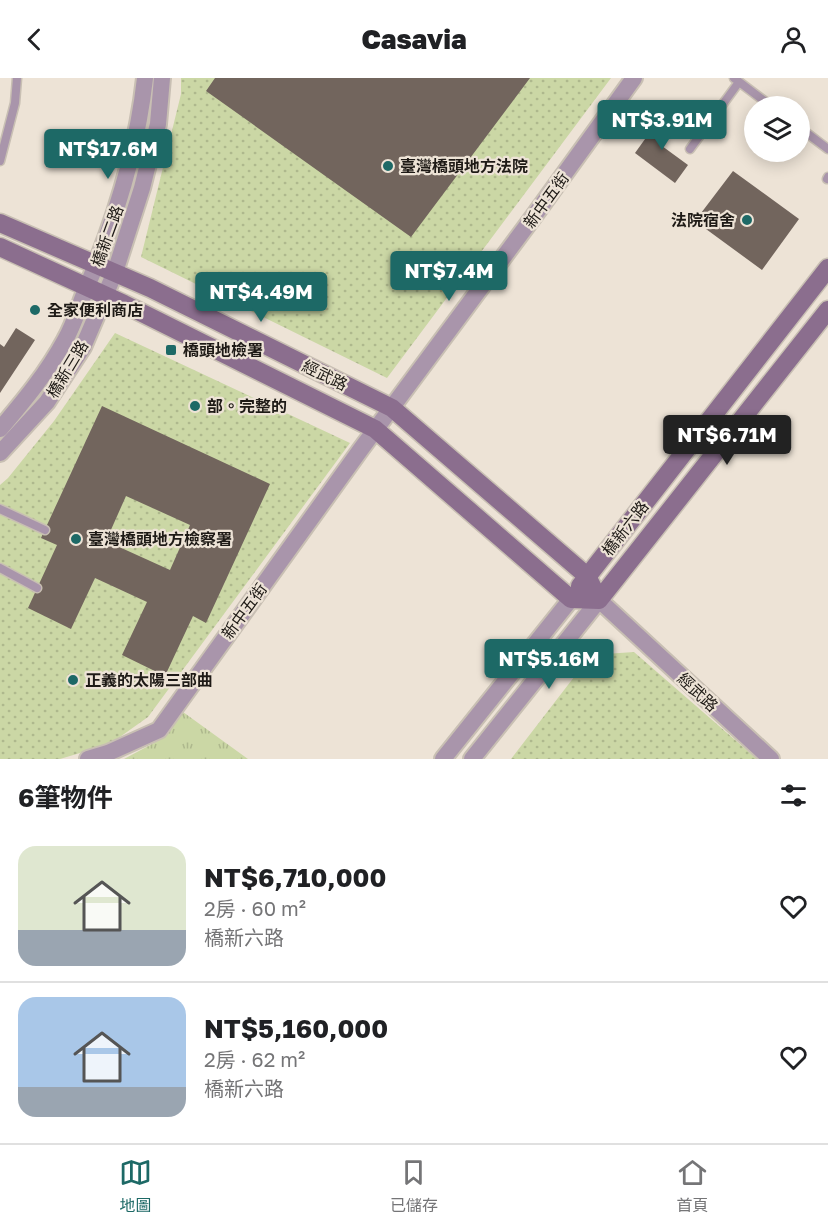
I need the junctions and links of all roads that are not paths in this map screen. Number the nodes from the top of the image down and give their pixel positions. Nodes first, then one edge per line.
1 (17, 78) edge
2 (146, 78) edge
3 (162, 78) edge
4 (634, 78) edge
5 (736, 80) edge
6 (758, 96) edge
7 (810, 136) edge
8 (690, 149) dead end
9 (828, 149) edge
10 (0, 162) edge
11 (0, 223) edge
12 (0, 247) edge
13 (98, 264) junction
14 (828, 268) edge
15 (115, 272) junction
16 (87, 287) junction
17 (104, 295) junction
18 (828, 310) edge
19 (392, 408) junction
20 (0, 429) edge
21 (375, 429) junction
22 (0, 453) edge
23 (0, 509) edge
24 (45, 530) dead end
25 (0, 568) edge
26 (0, 575) edge
27 (587, 576) junction
28 (571, 599) junction
29 (598, 600) junction
30 (88, 759) edge
31 (443, 759) edge
32 (472, 759) edge
33 (771, 759) edge

1 - 10 lane
2 - 13 street, 橋新二路
3 - 15 street, 橋新二路
4 - 19 street, 新中五街
5 - 6 lane
5 - 8 lane
7 - 9 lane
11 - 13 street, 經武路
12 - 16 street, 經武路
13 - 15 street, 經武路
13 - 16 street, 橋新二路
14 - 27 street, 橋新六路
15 - 17 street, 橋新三路
15 - 19 street, 經武路
16 - 17 street, 經武路
16 - 20 street, 橋新三路
17 - 21 street, 經武路
17 - 22 street, 橋新三路
18 - 29 street, 橋新六路
19 - 21 street, 新中五街
19 - 27 street, 經武路
21 - 28 street, 經武路
21 - 30 street, 新中五街
23 - 24 lane
25 - 26 lane
27 - 28 street, 橋新六路
27 - 29 street, 經武路
28 - 29 street
28 - 31 street, 橋新六路
29 - 32 street, 橋新六路
29 - 33 street, 經武路

